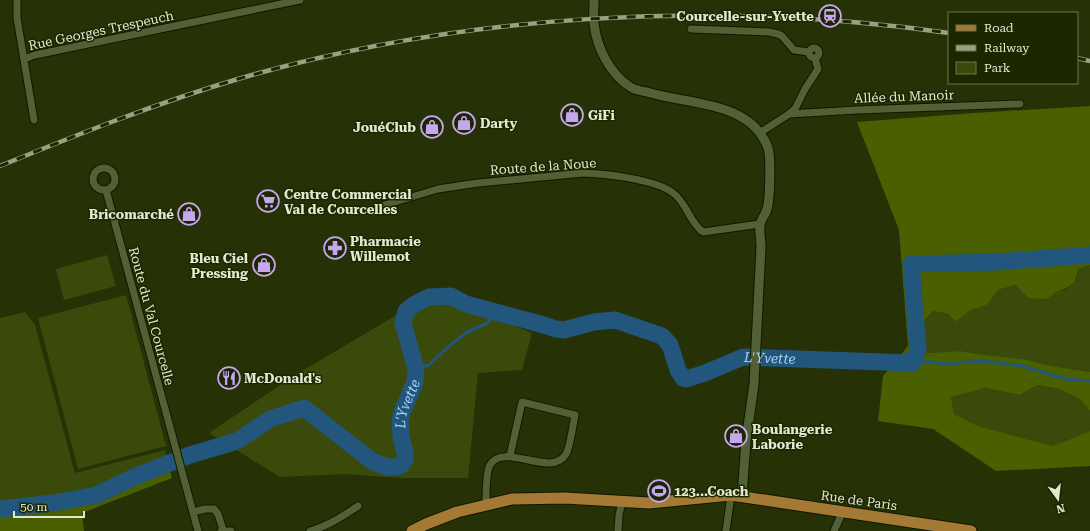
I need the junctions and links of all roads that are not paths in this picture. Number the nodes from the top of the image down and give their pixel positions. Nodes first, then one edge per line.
1 (17, 0) edge
2 (300, 0) edge
3 (594, 0) edge
4 (691, 29) dead end
5 (24, 59) junction
6 (1020, 104) dead end
7 (789, 114) junction
8 (34, 120) dead end
9 (761, 132) junction
10 (106, 190) dead end
11 (378, 207) dead end
12 (760, 224) junction
13 (510, 456) junction
14 (731, 495) junction
15 (742, 496) junction
16 (622, 502) junction
17 (486, 505) junction
18 (358, 506) dead end
19 (843, 511) junction
20 (193, 512) junction
21 (198, 531) edge
22 (222, 531) edge
23 (231, 531) edge
24 (310, 531) edge
25 (412, 531) edge
26 (618, 531) edge
27 (726, 531) edge
28 (834, 531) edge
29 (971, 531) edge

1 - 5 street
2 - 5 street, Rue Georges Trespeuch
3 - 9 street
4 - 7 street
5 - 8 street
6 - 7 street, Allée du Manoir
7 - 9 street
9 - 12 street
10 - 20 street, Route du Val Courcelle
11 - 12 street, Route de la Noue
12 - 15 street
13 - 13 street
13 - 17 street
14 - 15 main road, Rue de Paris
14 - 16 main road, Rue de Paris
14 - 27 street
15 - 19 main road, Rue de Paris
16 - 17 main road, Rue de Paris
16 - 26 street
17 - 25 main road, Rue de Paris
18 - 24 street
19 - 28 street
19 - 29 main road, Rue de Paris
20 - 21 street
20 - 22 street
22 - 23 street

